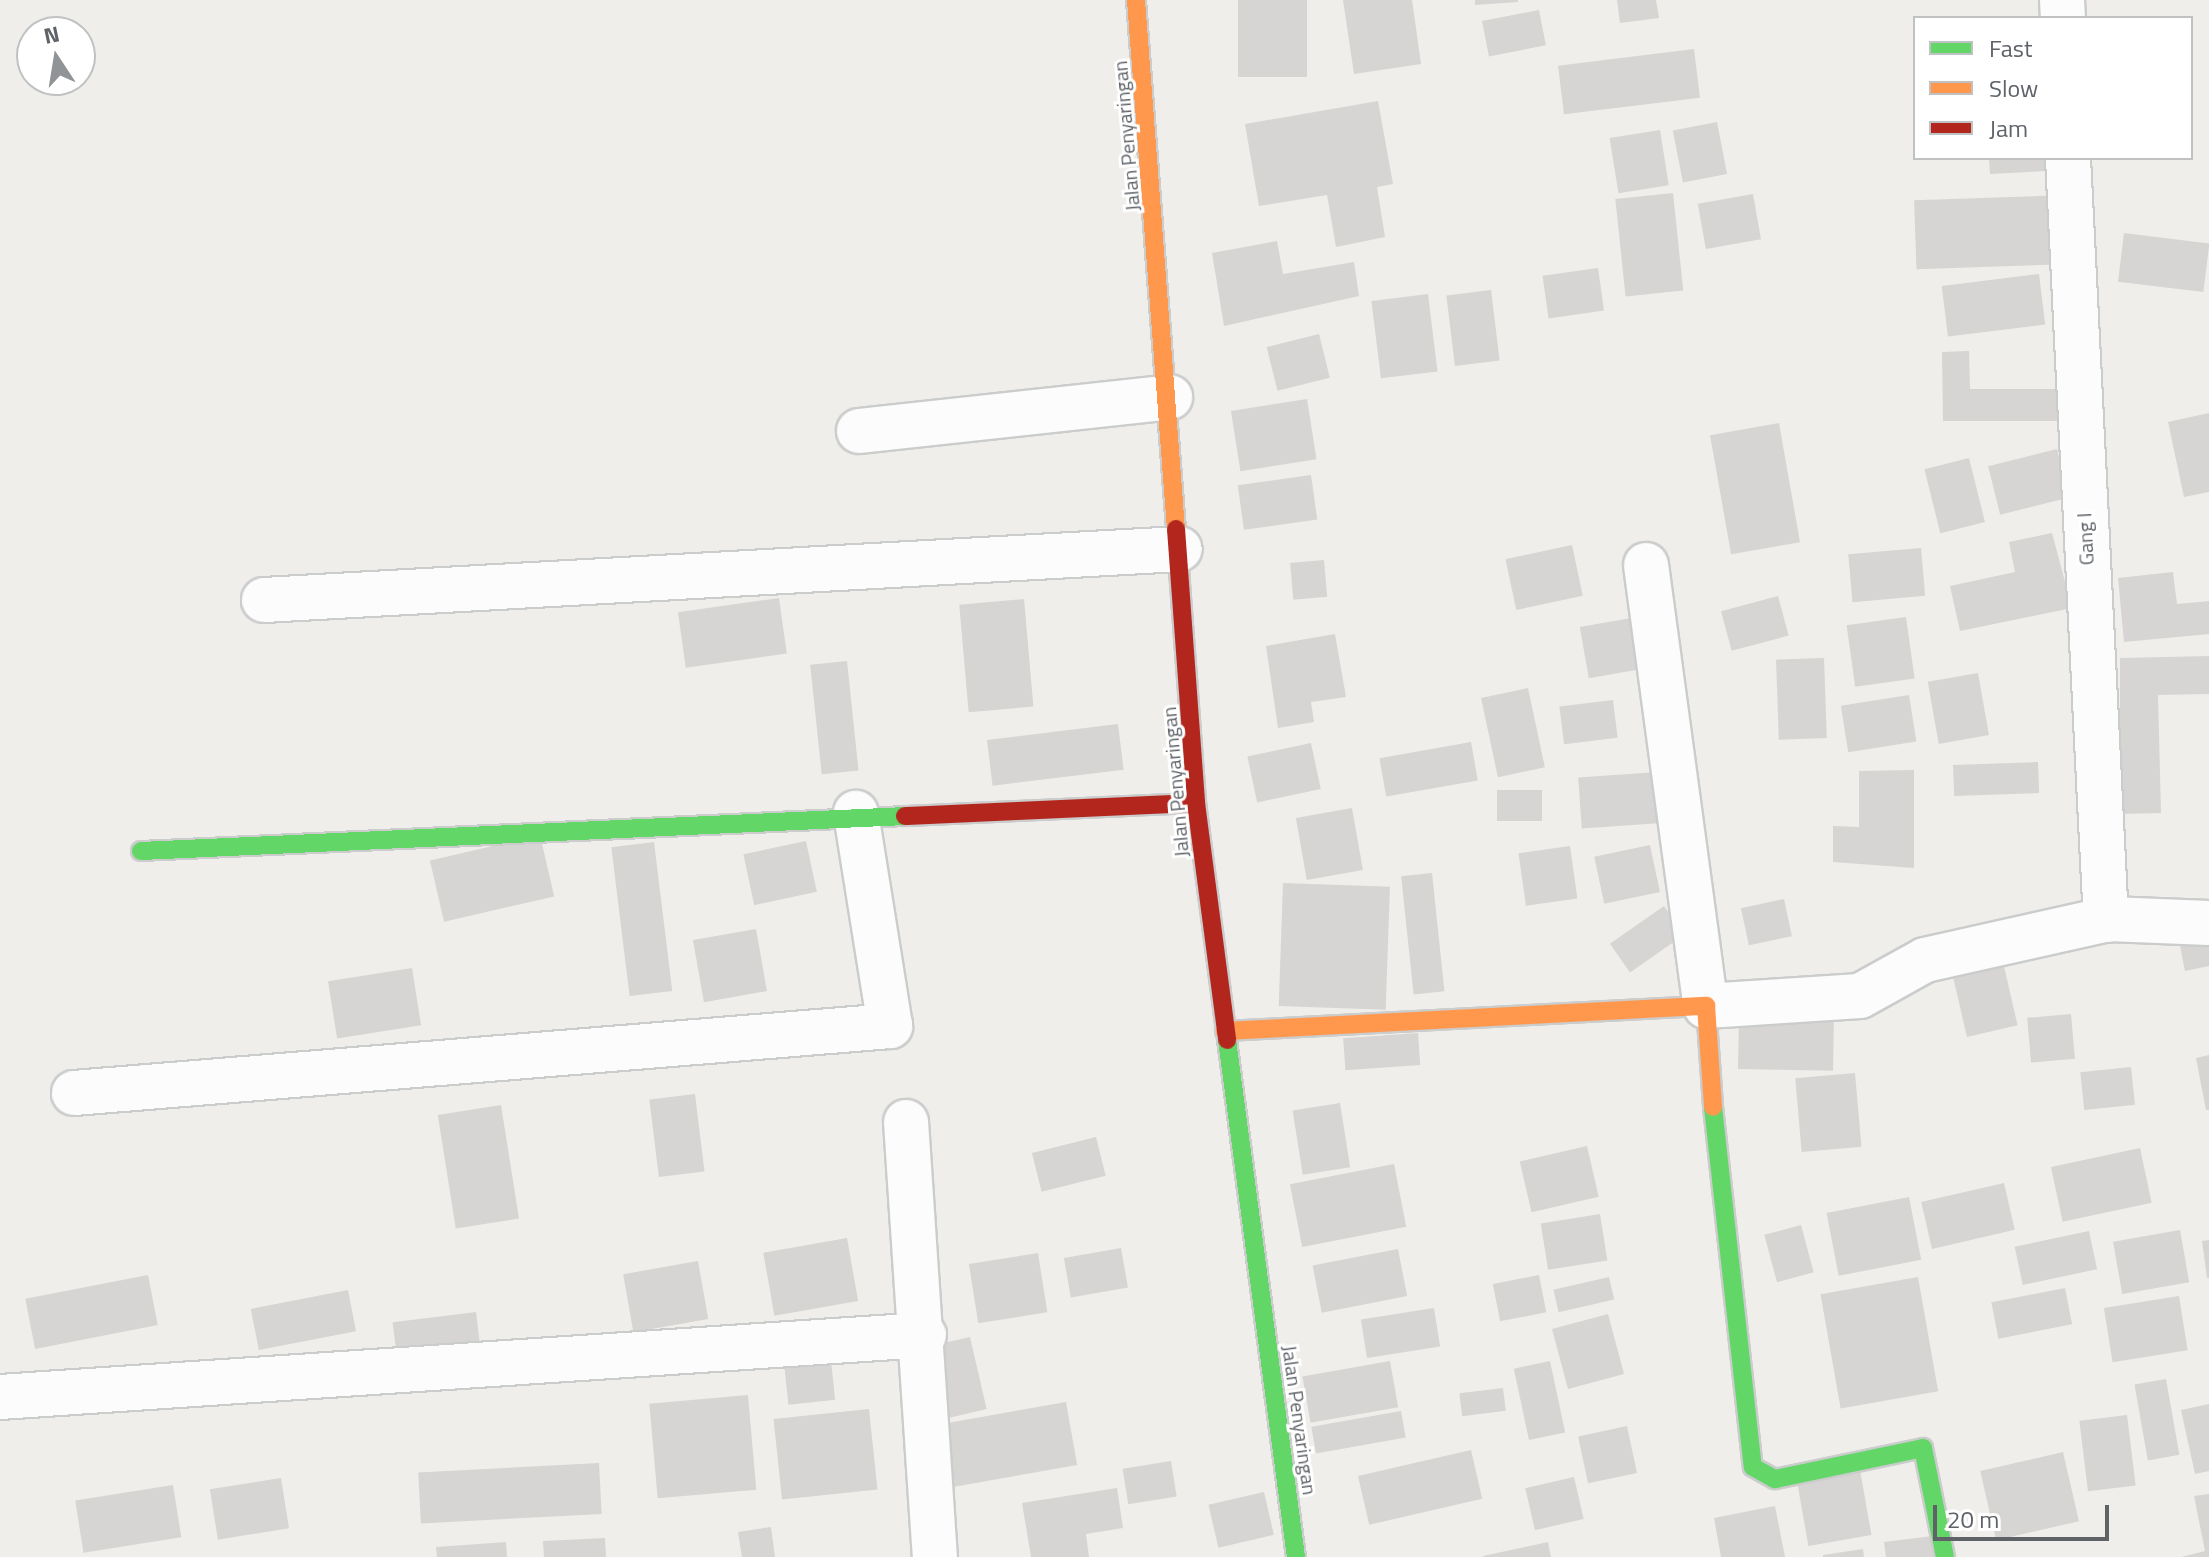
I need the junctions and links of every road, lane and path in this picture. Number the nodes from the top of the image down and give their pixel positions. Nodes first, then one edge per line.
1 (1136, 0) edge
2 (2068, 160) edge
3 (1170, 397) junction
4 (859, 431) dead end
5 (1180, 549) junction
6 (1646, 565) dead end
7 (264, 600) dead end
8 (1196, 803) junction
9 (856, 813) junction
10 (141, 851) dead end
11 (2106, 920) junction
12 (2209, 923) edge
13 (1706, 1006) junction
14 (1225, 1031) junction
15 (74, 1093) dead end
16 (906, 1122) dead end
17 (924, 1335) junction
18 (0, 1397) edge
19 (935, 1557) edge
20 (1296, 1557) edge
21 (1945, 1557) edge

1 - 3 street, Jalan Penyaringan
2 - 11 street, Gang I
3 - 4 street
3 - 5 street, Jalan Penyaringan
5 - 7 street
5 - 8 street, Jalan Penyaringan
6 - 13 street
8 - 9 street
8 - 14 street, Jalan Penyaringan
9 - 10 street
9 - 15 street
11 - 12 street
11 - 13 street
13 - 14 street
13 - 21 street
14 - 20 street, Jalan Penyaringan
16 - 17 street
17 - 18 street
17 - 19 street

